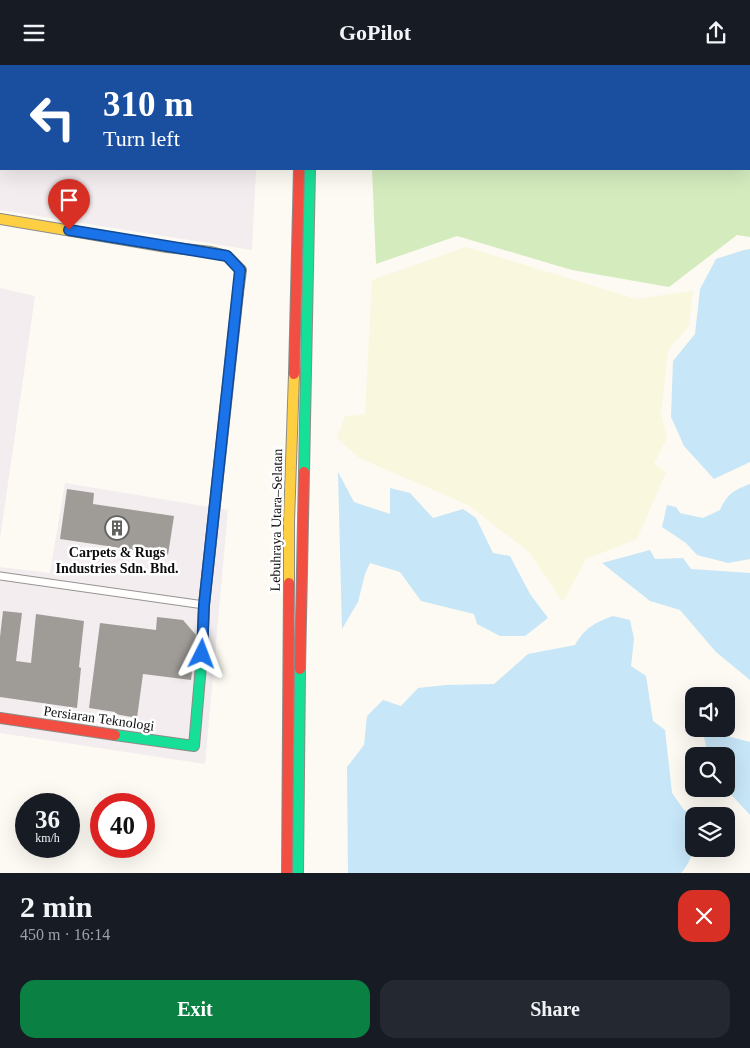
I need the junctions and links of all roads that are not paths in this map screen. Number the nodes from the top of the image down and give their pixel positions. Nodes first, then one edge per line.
1 (299, 170) edge
2 (310, 170) edge
3 (0, 219) edge
4 (0, 576) edge
5 (204, 605) junction
6 (0, 718) edge
7 (292, 782) junction
8 (288, 873) edge
9 (298, 873) edge

1 - 7 main road, Lebuhraya Utara–Selatan
2 - 7 main road, Lebuhraya Utara–Selatan
3 - 5 main road
4 - 5 street
5 - 6 main road, Persiaran Teknologi
7 - 8 main road, Lebuhraya Utara–Selatan
7 - 9 main road, Lebuhraya Utara–Selatan

